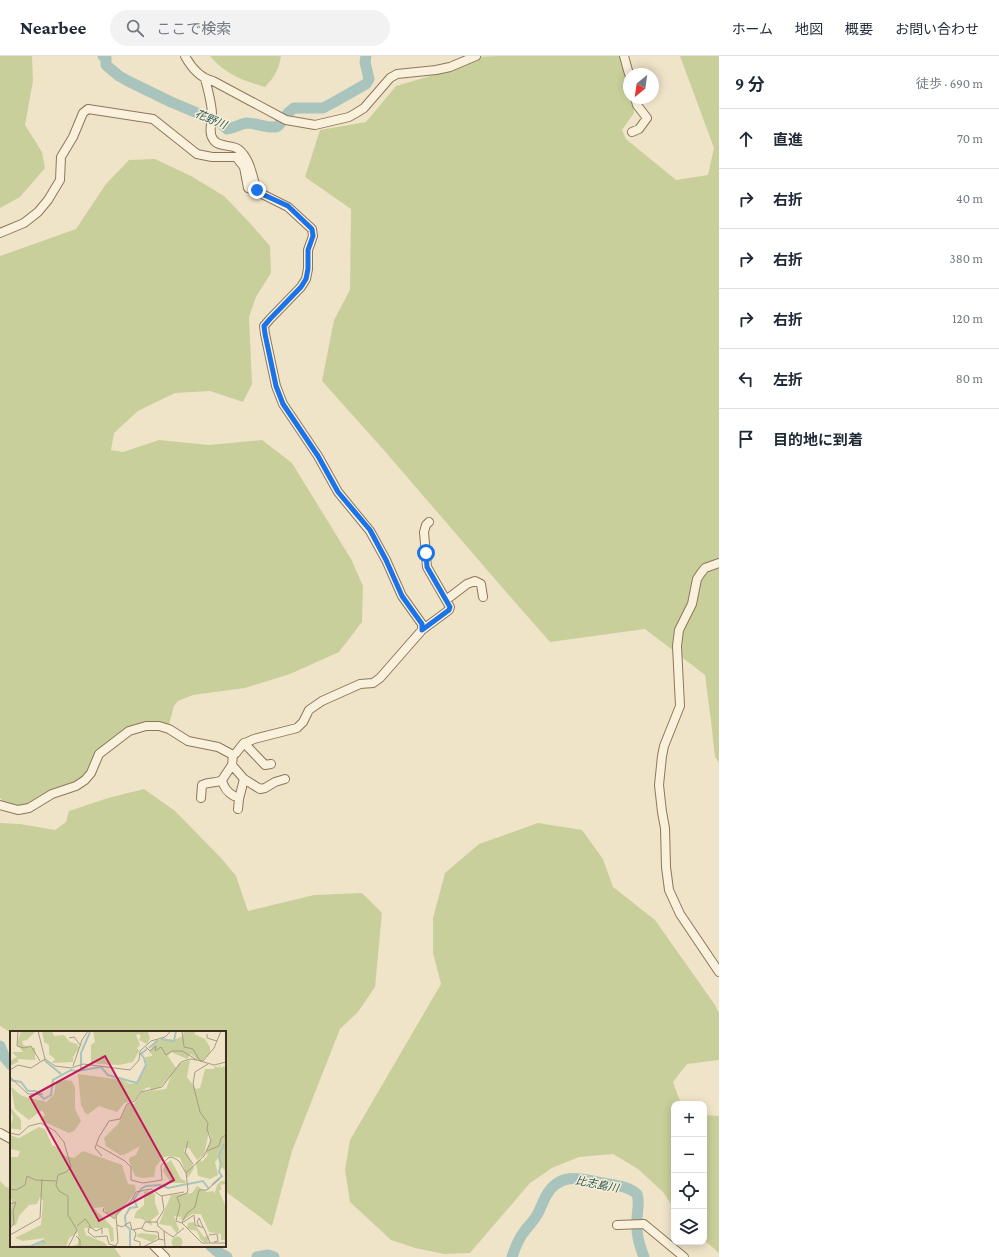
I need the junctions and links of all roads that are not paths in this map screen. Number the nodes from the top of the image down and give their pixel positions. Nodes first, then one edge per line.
1 (185, 56) edge
2 (476, 56) edge
3 (624, 56) edge
4 (627, 68) edge
5 (205, 79) junction
6 (637, 104) edge
7 (632, 132) dead end
8 (257, 190) junction
9 (0, 233) edge
10 (429, 522) dead end
11 (719, 563) edge
12 (483, 597) dead end
13 (446, 600) junction
14 (422, 630) junction
15 (244, 743) junction
16 (233, 755) junction
17 (271, 764) dead end
18 (232, 765) junction
19 (244, 779) junction
20 (286, 779) dead end
21 (222, 780) junction
22 (234, 796) dead end
23 (201, 798) dead end
24 (0, 805) edge
25 (238, 809) dead end
26 (719, 972) edge
27 (0, 1133) edge
28 (10, 1138) edge
29 (617, 1225) dead end
30 (155, 1247) edge
31 (165, 1257) edge
32 (684, 1257) edge

1 - 5 street
2 - 5 street
3 - 4 street
5 - 8 street
6 - 7 street
8 - 9 street
8 - 14 street
10 - 13 street
11 - 26 street
12 - 13 street
13 - 14 street
14 - 15 street
15 - 16 street
15 - 17 street
16 - 18 street
16 - 24 street
18 - 19 street
18 - 21 street
19 - 20 street
19 - 25 street
21 - 22 street
21 - 23 street
27 - 28 street
29 - 32 street
30 - 31 street

